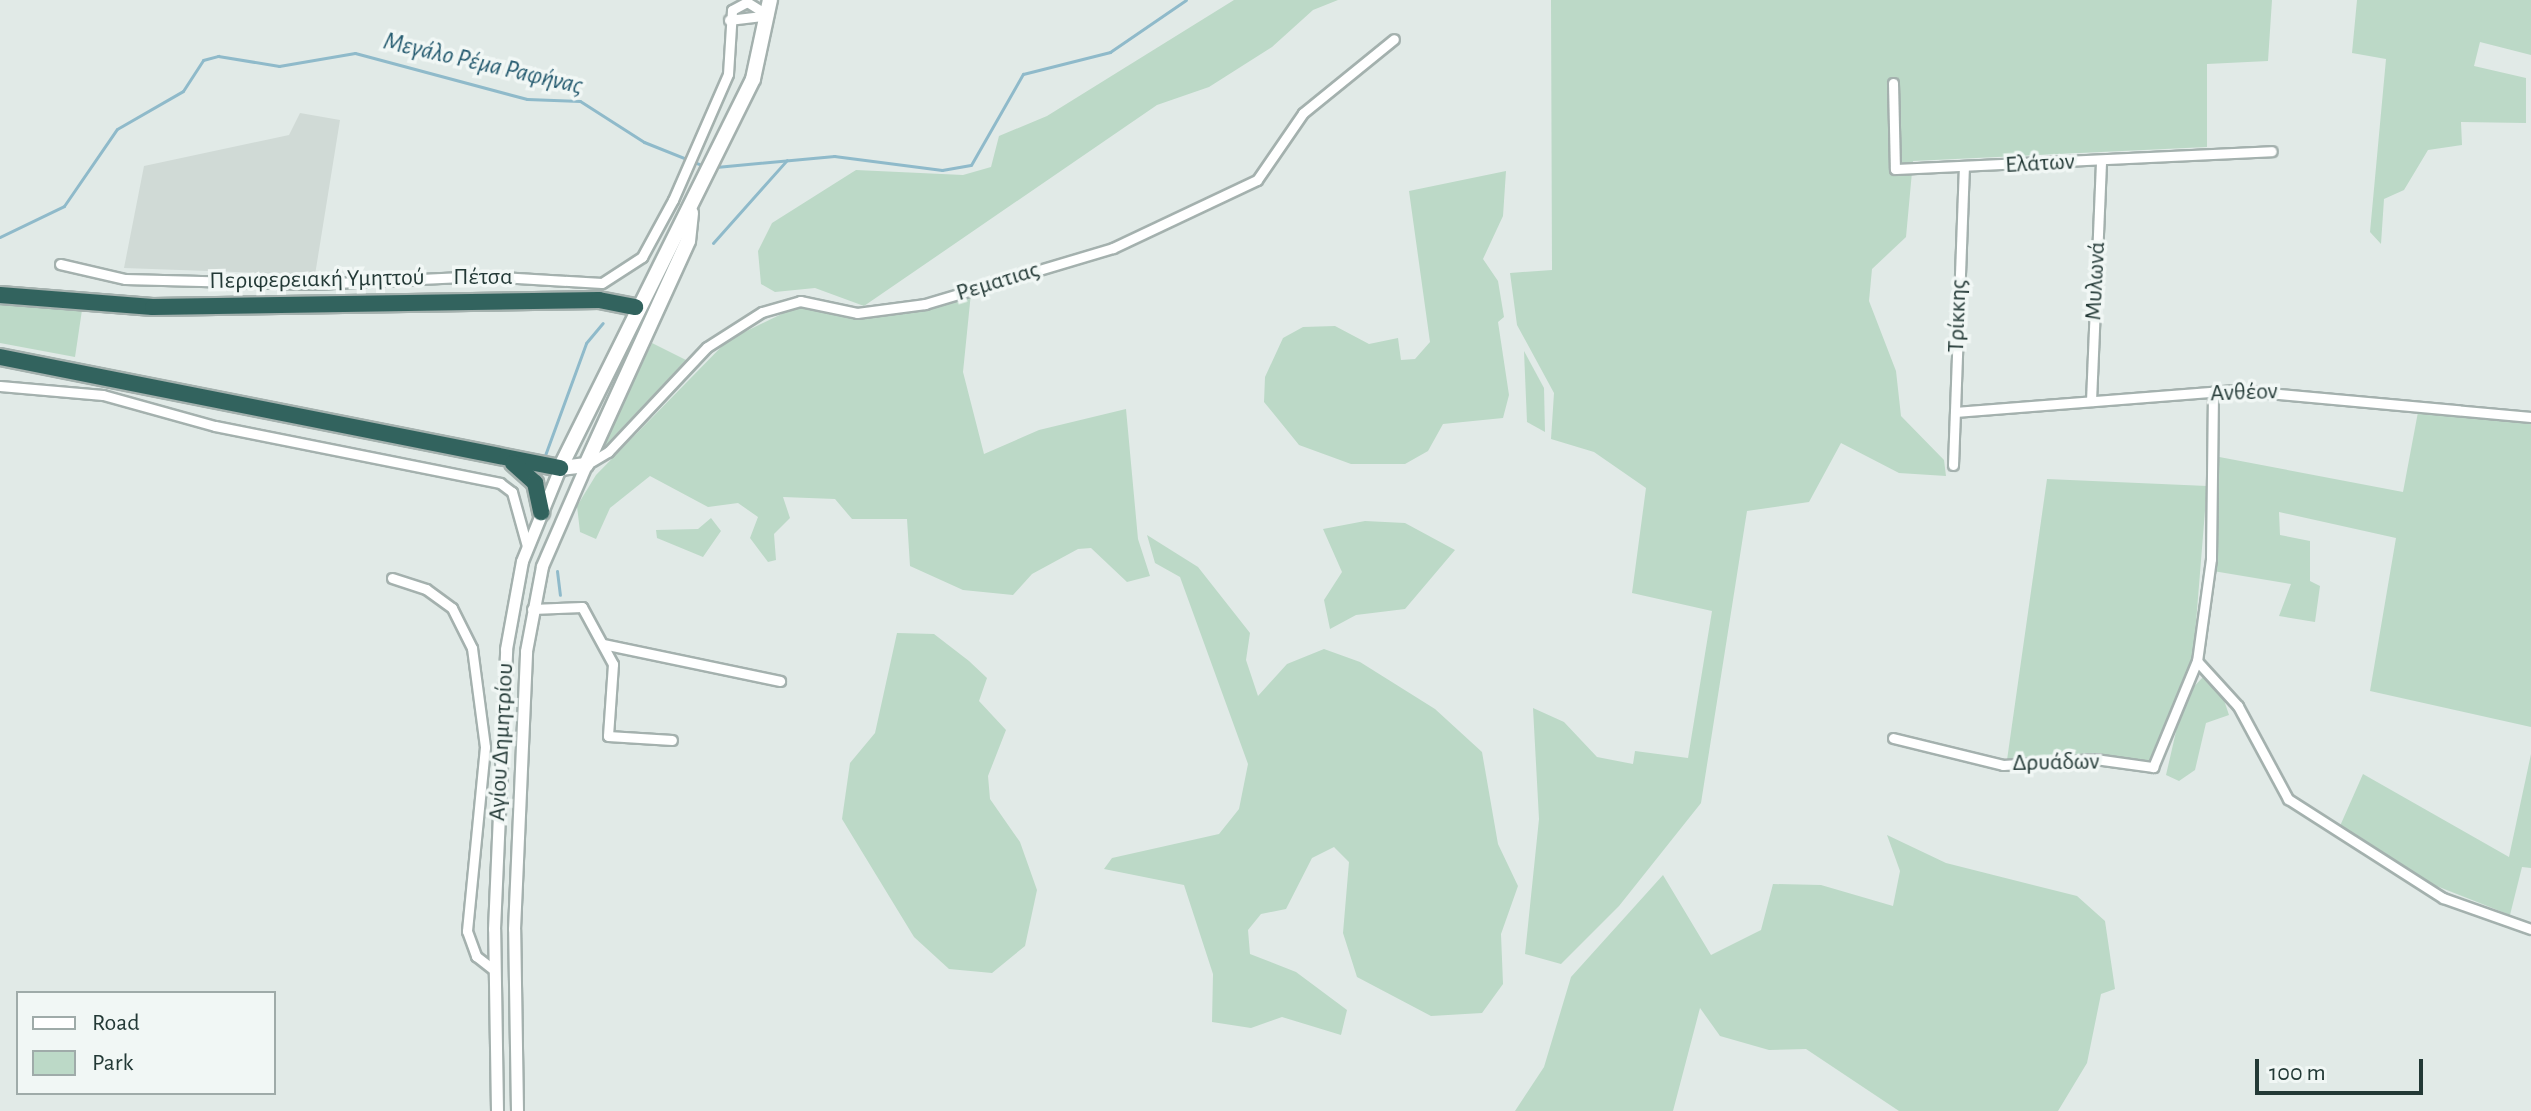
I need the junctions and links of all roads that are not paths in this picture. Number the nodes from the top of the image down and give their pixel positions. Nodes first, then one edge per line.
1 (740, 0) edge
2 (769, 8) edge
3 (730, 15) junction
4 (1394, 39) dead end
5 (1893, 83) dead end
6 (2272, 151) dead end
7 (2101, 160) junction
8 (1964, 168) junction
9 (691, 213) junction
10 (60, 264) dead end
11 (0, 295) edge
12 (635, 307) junction
13 (654, 316) junction
14 (0, 357) edge
15 (0, 386) edge
16 (2213, 393) junction
17 (2091, 401) junction
18 (1955, 412) junction
19 (2531, 417) edge
20 (508, 460) junction
21 (586, 465) junction
22 (1953, 465) dead end
23 (560, 468) junction
24 (541, 512) junction
25 (527, 546) junction
26 (392, 578) dead end
27 (532, 609) junction
28 (603, 644) junction
29 (2197, 661) junction
30 (780, 681) dead end
31 (1893, 738) dead end
32 (672, 740) dead end
33 (2531, 929) edge
34 (494, 970) junction
35 (497, 1111) edge
36 (517, 1111) edge

1 - 3 street
2 - 3 street
2 - 9 main road
3 - 10 street, Πέτσα
4 - 21 street, Ρεματιας
5 - 8 street, Ελάτων
6 - 7 street, Ελάτων
7 - 8 street, Ελάτων
7 - 17 street, Μυλωνά
8 - 18 street, Τρίκκης
9 - 12 main road
9 - 13 main road
11 - 12 highway, Περιφερειακή Υμηττού
12 - 13 main road
12 - 23 main road, Αγίου Δημητρίου
13 - 21 main road
14 - 20 highway
15 - 25 street
16 - 17 street, Ανθέον
16 - 19 street, Ανθέον
16 - 29 street
17 - 18 street, Ανθέον
18 - 22 street, Τρίκκης
20 - 23 highway
20 - 24 highway
21 - 23 main road
21 - 27 street, Αγίου Δημητρίου
23 - 24 street, Αγίου Δημητρίου
24 - 25 street, Αγίου Δημητρίου
25 - 34 street, Αγίου Δημητρίου
26 - 34 street
27 - 28 street
27 - 36 street, Αγίου Δημητρίου
28 - 30 street
28 - 32 street
29 - 31 street, Δρυάδων
29 - 33 street
34 - 35 street, Αγίου Δημητρίου

